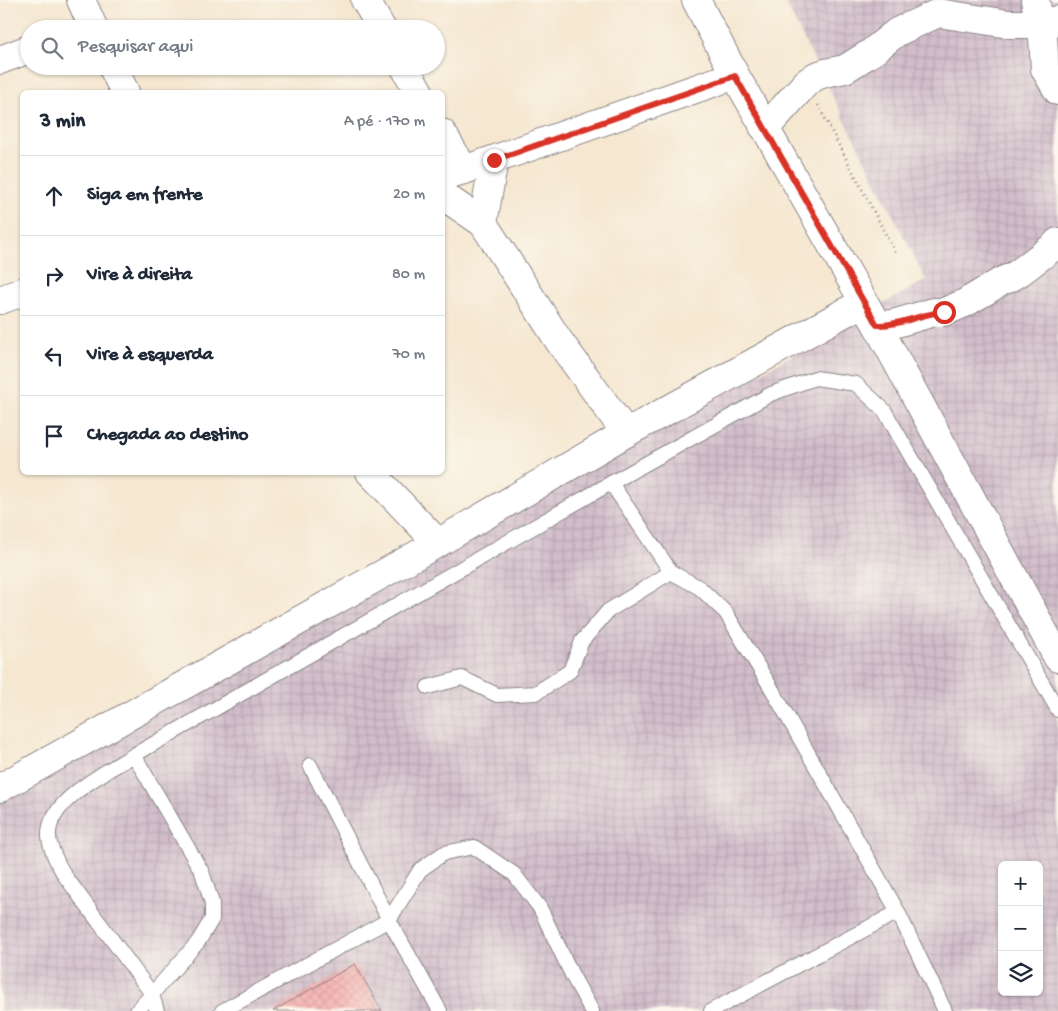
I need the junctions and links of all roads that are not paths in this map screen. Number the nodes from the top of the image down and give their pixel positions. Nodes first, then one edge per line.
1 (81, 0) edge
2 (366, 0) edge
3 (696, 0) edge
4 (940, 7) edge
5 (1044, 15) edge
6 (88, 20) edge
7 (377, 20) edge
8 (20, 52) edge
9 (0, 60) edge
10 (116, 75) edge
11 (409, 75) edge
12 (735, 76) junction
13 (124, 90) edge
14 (418, 90) edge
15 (1058, 91) edge
16 (763, 126) junction
17 (445, 144) edge
18 (494, 160) junction
19 (453, 173) edge
20 (445, 198) edge
21 (484, 223) junction
22 (1058, 242) edge
23 (20, 293) edge
24 (0, 300) edge
25 (870, 314) junction
26 (626, 433) junction
27 (373, 475) edge
28 (612, 483) junction
29 (438, 543) junction
30 (671, 572) junction
31 (1056, 652) edge
32 (428, 687) dead end
33 (1058, 710) edge
34 (134, 755) junction
35 (310, 765) dead end
36 (0, 788) edge
37 (898, 912) junction
38 (389, 920) junction
39 (152, 994) junction
40 (137, 1011) edge
41 (157, 1011) edge
42 (222, 1011) edge
43 (440, 1011) edge
44 (592, 1011) edge
45 (711, 1011) edge
46 (945, 1011) edge

1 - 6 street
2 - 7 street
3 - 12 street
4 - 5 street
4 - 16 street
5 - 15 street
8 - 9 street
10 - 13 street
11 - 14 street
12 - 16 street
12 - 18 street
16 - 25 street
17 - 19 street
18 - 19 street
18 - 21 street
20 - 21 street
21 - 26 street
22 - 25 street
23 - 24 street
25 - 26 street
25 - 31 street
26 - 29 street
27 - 29 street
28 - 30 lane
28 - 33 lane
28 - 34 lane
29 - 36 street
30 - 32 lane
30 - 37 lane
34 - 39 lane
34 - 39 lane
35 - 38 lane
37 - 45 lane
37 - 46 lane
38 - 42 lane
38 - 43 lane
38 - 44 lane
39 - 40 lane
39 - 41 lane

